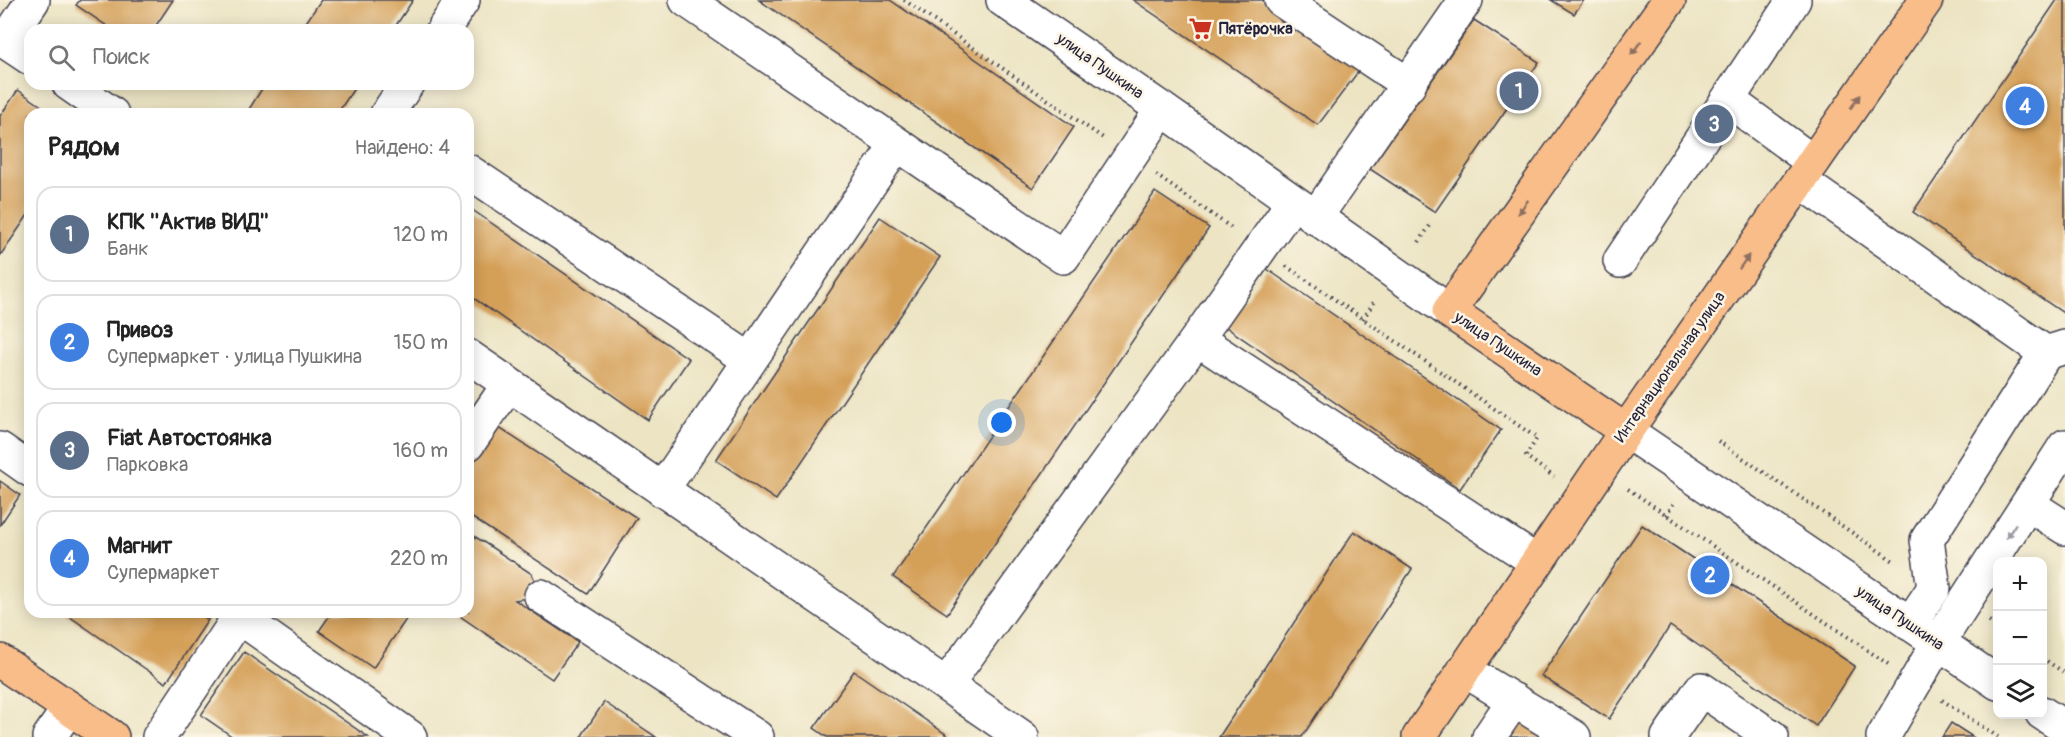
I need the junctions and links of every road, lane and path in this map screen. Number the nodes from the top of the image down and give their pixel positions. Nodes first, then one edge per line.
1 (33, 0) edge
2 (463, 0) edge
3 (686, 0) edge
4 (904, 0) edge
5 (1281, 0) edge
6 (1466, 0) edge
7 (1669, 0) edge
8 (1794, 0) edge
9 (1926, 0) edge
10 (1022, 5) edge
11 (447, 24) edge
12 (12, 45) edge
13 (1409, 85) junction
14 (78, 90) edge
15 (403, 90) edge
16 (1728, 100) junction
17 (103, 108) edge
18 (391, 108) edge
19 (1162, 109) junction
20 (897, 144) junction
21 (1130, 157) junction
22 (1806, 172) junction
23 (474, 175) edge
24 (1304, 210) junction
25 (1431, 224) dead end
26 (1419, 242) dead end
27 (1260, 248) junction
28 (1620, 261) dead end
29 (1379, 296) dead end
30 (1449, 311) junction
31 (1363, 318) junction
32 (1197, 339) junction
33 (2056, 350) edge
34 (474, 360) edge
35 (750, 360) junction
36 (509, 384) junction
37 (1626, 431) junction
38 (474, 435) edge
39 (1718, 441) dead end
40 (2065, 446) edge
41 (0, 449) edge
42 (24, 466) edge
43 (1563, 483) dead end
44 (1622, 485) dead end
45 (662, 490) junction
46 (2028, 504) junction
47 (2065, 528) edge
48 (1537, 562) junction
49 (1934, 588) junction
50 (541, 596) dead end
51 (233, 618) edge
52 (241, 618) edge
53 (1910, 624) junction
54 (1938, 643) junction
55 (0, 661) edge
56 (2047, 661) edge
57 (1464, 670) junction
58 (2065, 673) edge
59 (1993, 680) edge
60 (1916, 682) junction
61 (946, 685) junction
62 (1514, 700) junction
63 (69, 708) junction
64 (2047, 716) edge
65 (2065, 728) edge
66 (49, 737) edge
67 (112, 737) edge
68 (159, 737) edge
69 (410, 737) edge
70 (757, 737) edge
71 (1022, 737) edge
72 (1419, 737) edge
73 (1489, 737) edge
74 (1574, 737) edge
75 (1668, 737) edge
76 (1772, 737) edge
77 (1883, 737) edge
78 (1998, 737) edge

1 - 12 street
2 - 11 street
3 - 20 street
4 - 21 path
5 - 13 street
6 - 13 street
7 -> 30 main road
8 - 16 street
22 -> 9 main road, Интернациональная улица
10 - 19 street, улица Пушкина
13 - 24 street
14 - 17 street
15 - 18 street
16 - 22 street
16 - 28 street
19 - 21 street
19 - 24 street, улица Пушкина
20 - 21 street
20 - 35 street
21 - 27 path
22 - 33 street
37 -> 22 main road, Интернациональная улица
23 - 35 street
24 - 27 street
24 - 30 street, улица Пушкина
25 - 26 path
27 - 31 path
27 - 32 street
29 - 31 path
30 - 37 main road, улица Пушкина
31 - 43 path
32 - 48 street
32 - 61 street
33 - 49 street
34 - 36 street
35 - 45 street
36 - 38 street
36 - 45 street
37 - 48 main road, Интернациональная улица
37 - 53 street, улица Пушкина
39 - 49 path
40 - 46 street
41 - 42 street
44 - 60 path
45 - 61 street
46 - 47 street
46 -> 54 street
48 - 57 main road, Интернациональная улица
49 - 53 street
50 - 70 street
51 - 68 street
52 - 69 street
53 - 54 street, улица Пушкина
54 - 59 street, улица Пушкина
54 - 60 street
55 - 63 main road
56 - 58 path
57 - 62 street
57 - 72 main road, Интернациональная улица
60 - 77 street
60 - 78 path
61 - 71 street
62 - 73 street
62 - 74 street
63 - 66 street
63 - 67 main road
64 - 65 street
75 - 76 street

